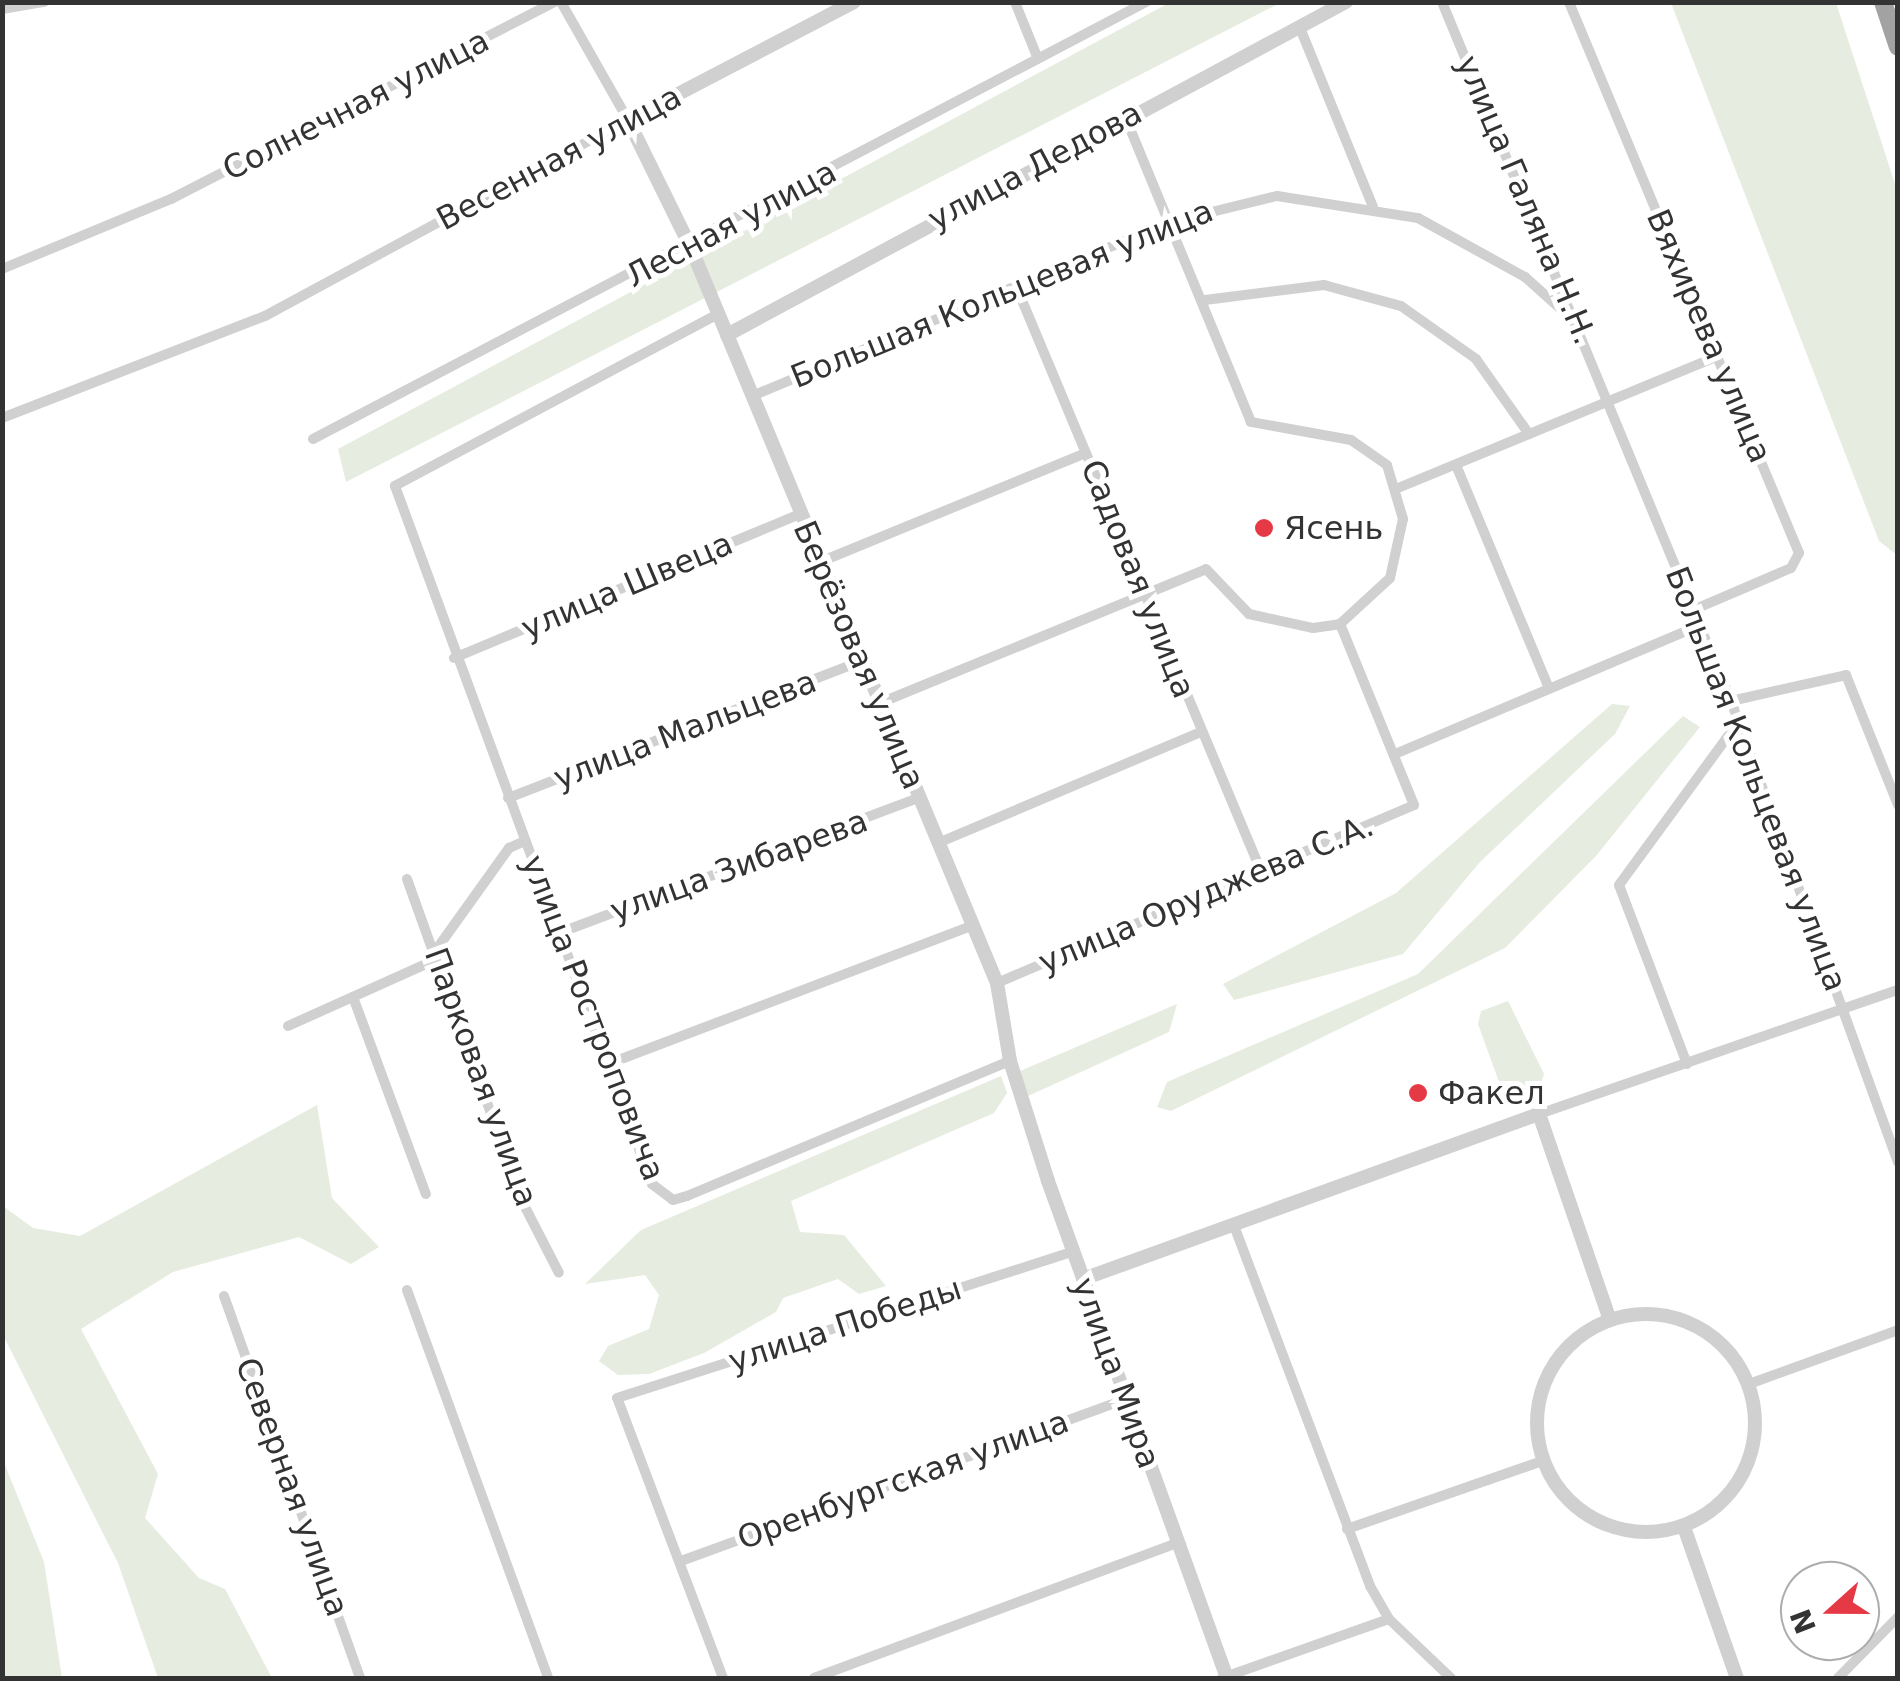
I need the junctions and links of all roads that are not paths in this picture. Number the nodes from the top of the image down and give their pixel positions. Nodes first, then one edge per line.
1 (44, 2) edge
2 (558, 2) edge
3 (854, 2) edge
4 (1015, 2) edge
5 (1146, 2) edge
6 (1346, 2) edge
7 (1442, 2) edge
8 (1569, 2) edge
9 (1883, 2) edge
10 (2, 9) edge
11 (1300, 28) junction
12 (1898, 47) edge
13 (1038, 59) junction
14 (1126, 118) junction
15 (628, 120) junction
16 (1373, 207) junction
17 (1171, 222) junction
18 (691, 248) junction
19 (2, 269) edge
20 (1016, 286) junction
21 (1205, 300) junction
22 (718, 314) junction
23 (1578, 324) junction
24 (727, 336) junction
25 (1718, 356) junction
26 (752, 396) junction
27 (1609, 398) junction
28 (2, 418) edge
29 (1529, 434) junction
30 (313, 438) dead end
31 (1086, 453) junction
32 (1456, 465) junction
33 (1398, 488) junction
34 (800, 514) junction
35 (820, 562) junction
36 (1143, 594) junction
37 (1695, 617) junction
38 (1340, 624) junction
39 (454, 658) junction
40 (862, 661) junction
41 (1548, 686) junction
42 (1731, 701) junction
43 (880, 704) junction
44 (1737, 724) junction
45 (1201, 732) junction
46 (1395, 754) junction
47 (508, 798) junction
48 (919, 798) junction
49 (1898, 806) edge
50 (525, 841) junction
51 (938, 843) junction
52 (1260, 871) junction
53 (407, 880) dead end
54 (973, 925) junction
55 (559, 932) junction
56 (438, 955) junction
57 (998, 982) junction
58 (1898, 990) edge
59 (354, 996) junction
60 (1843, 1009) junction
61 (288, 1026) dead end
62 (608, 1064) junction
63 (1010, 1064) junction
64 (1688, 1064) junction
65 (1539, 1114) junction
66 (1898, 1162) edge
67 (426, 1194) dead end
68 (1233, 1223) junction
69 (1073, 1252) junction
70 (559, 1273) dead end
71 (1083, 1280) junction
72 (407, 1290) dead end
73 (224, 1296) dead end
74 (1609, 1317) junction
75 (1898, 1330) edge
76 (1750, 1384) junction
77 (1126, 1399) junction
78 (1542, 1461) junction
79 (1684, 1527) junction
80 (1347, 1529) junction
81 (1178, 1543) junction
82 (681, 1561) junction
83 (1898, 1617) edge
84 (1389, 1618) junction
85 (360, 1678) edge
86 (548, 1678) edge
87 (722, 1678) edge
88 (814, 1678) edge
89 (1225, 1678) edge
90 (1450, 1678) edge
91 (1737, 1678) edge
92 (1838, 1678) edge

1 - 10 street
2 - 15 street
2 - 19 street, Солнечная улица
3 - 15 street, Весенная улица
4 - 13 street
5 - 13 street, Лесная улица
6 - 11 street, улица Дедова
7 - 23 street, улица Галяна Н.Н.
8 - 25 street, Вяхирева улица
9 - 12 highway
11 - 14 street, улица Дедова
11 - 16 street
13 - 18 street, Лесная улица
14 - 17 street
14 - 24 street, улица Дедова
15 - 18 street, Берёзовая улица
15 - 28 street, Весенная улица
16 - 17 street, Большая Кольцевая улица
16 - 23 street, Большая Кольцевая улица
17 - 20 street, Большая Кольцевая улица
17 - 21 street
18 - 22 street, Берёзовая улица
18 - 30 street, Лесная улица
20 - 26 street, Большая Кольцевая улица
20 - 31 street, Садовая улица
21 - 29 street
21 - 33 street
22 - 24 street, Берёзовая улица
22 - 39 street, улица Ростроповича
23 - 27 street, улица Галяна Н.Н.
24 - 26 street, Берёзовая улица
25 - 27 street
25 - 37 street, Вяхирева улица
26 - 34 street, Берёзовая улица
27 - 29 street
27 - 37 street, Большая Кольцевая улица
29 - 32 street
31 - 35 street
31 - 36 street, Садовая улица
32 - 33 street
32 - 41 street
33 - 38 street
34 - 35 street, Берёзовая улица
34 - 39 street, улица Швеца
35 - 40 street, Берёзовая улица
36 - 38 street
36 - 43 street
36 - 45 street, Садовая улица
37 - 41 street
37 - 42 street, Большая Кольцевая улица
38 - 46 street
39 - 47 street, улица Ростроповича
40 - 43 street, Берёзовая улица
40 - 47 street, улица Мальцева
41 - 46 street
42 - 44 street, Большая Кольцевая улица
42 - 49 street
43 - 48 street, Берёзовая улица
44 - 60 street, Большая Кольцевая улица
44 - 64 street
45 - 51 street
45 - 52 street, Садовая улица
46 - 52 street, улица Оруджева С.А.
47 - 50 street, улица Ростроповича
48 - 51 street, Берёзовая улица
48 - 55 street, улица Зибарева
50 - 55 street, улица Ростроповича
50 - 56 street
51 - 54 street, Берёзовая улица
52 - 57 street, улица Оруджева С.А.
53 - 56 street, Парковая улица
54 - 57 street, Берёзовая улица
54 - 62 street
55 - 62 street, улица Ростроповича
56 - 59 street
56 - 70 street, Парковая улица
57 - 63 street, Берёзовая улица
58 - 60 street
59 - 61 street
59 - 67 street
60 - 64 street
60 - 66 street, Большая Кольцевая улица
62 - 63 street, улица Ростроповича
63 - 69 street, улица Мира
64 - 65 street
65 - 68 street
65 - 74 street
68 - 71 street
68 - 80 street
69 - 71 street, улица Мира
69 - 82 street, улица Победы
71 - 77 street, улица Мира
72 - 86 street
73 - 85 street, Северная улица
74 - 76 street
74 - 78 street
75 - 76 street
76 - 79 street
77 - 81 street, улица Мира
77 - 82 street, Оренбургская улица
78 - 79 street
78 - 80 street
79 - 91 street
80 - 84 street
81 - 88 street
81 - 89 street, улица Мира
82 - 87 street
83 - 92 street
84 - 89 street
84 - 90 street

